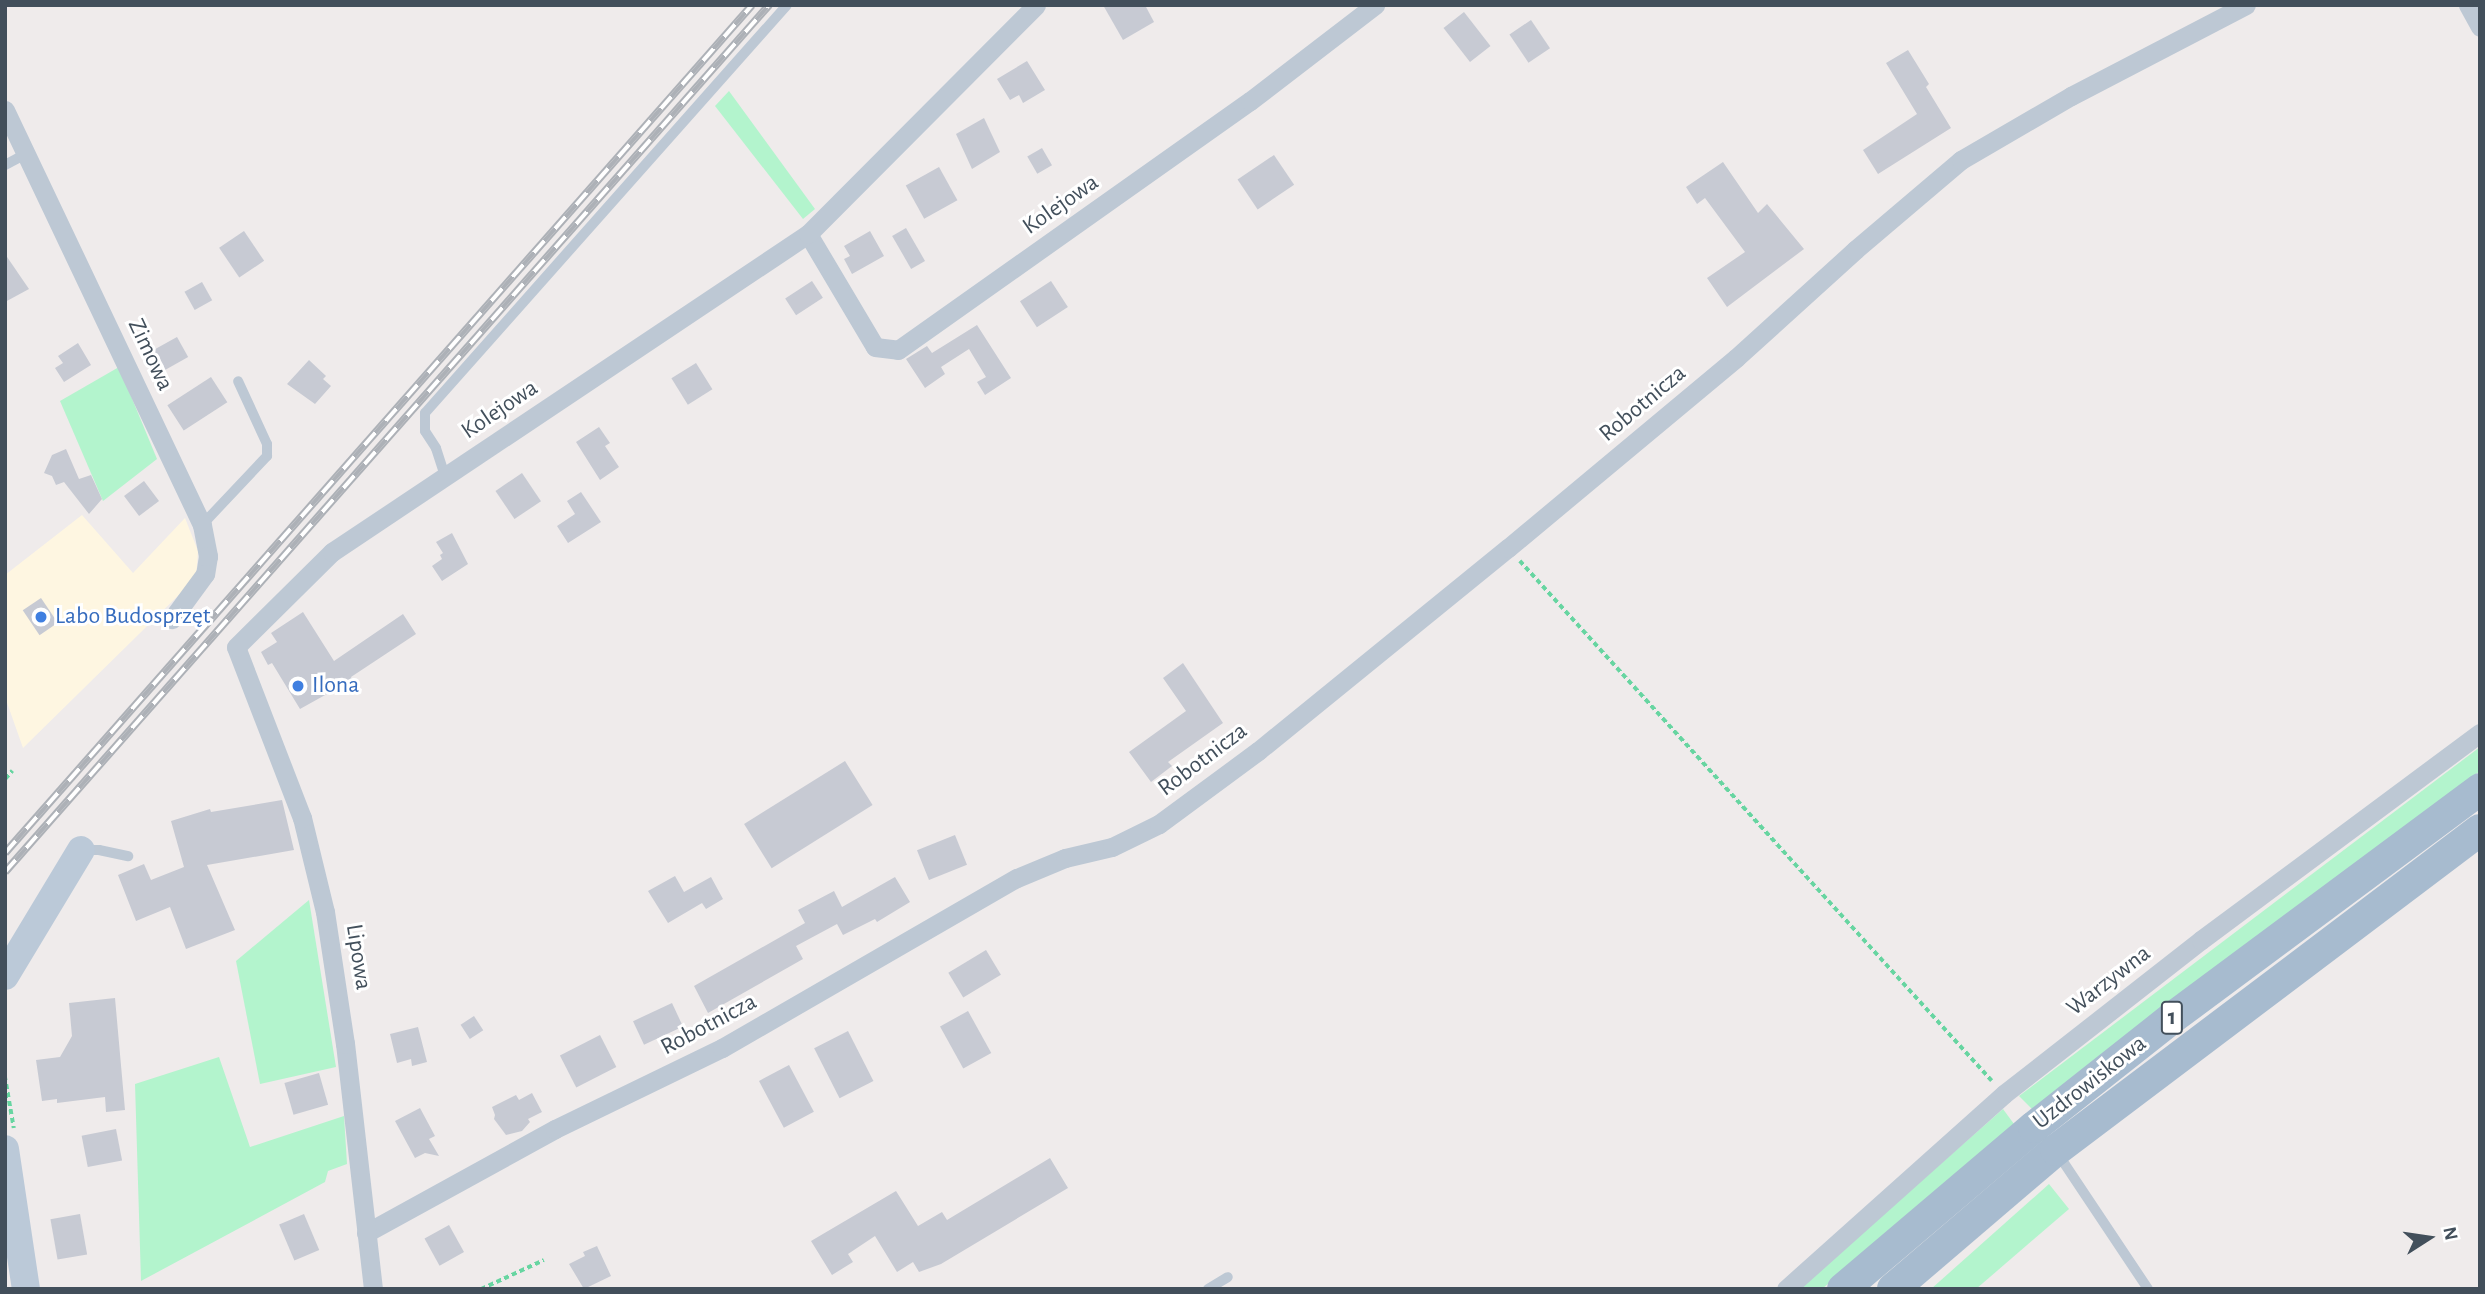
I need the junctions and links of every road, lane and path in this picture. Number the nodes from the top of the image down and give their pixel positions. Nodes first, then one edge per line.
1 (787, 5) edge
2 (1036, 5) edge
3 (1375, 5) edge
4 (2246, 5) edge
5 (2468, 5) edge
6 (2480, 27) edge
7 (5, 110) edge
8 (27, 153) junction
9 (5, 165) edge
10 (808, 234) junction
11 (238, 381) dead end
12 (445, 476) junction
13 (202, 525) junction
14 (1508, 548) junction
15 (172, 619) dead end
16 (236, 647) joint
17 (2480, 733) edge
18 (12, 771) dead end
19 (5, 779) edge
20 (2480, 789) edge
21 (2480, 830) edge
22 (81, 850) joint
23 (128, 856) dead end
24 (5, 976) edge
25 (2004, 1094) junction
26 (5, 1149) edge
27 (2056, 1150) junction
28 (366, 1233) junction
29 (544, 1260) dead end
30 (1228, 1277) dead end
31 (26, 1289) edge
32 (373, 1289) edge
33 (481, 1289) edge
34 (1208, 1289) edge
35 (1786, 1289) edge
36 (1843, 1289) edge
37 (1892, 1289) edge
38 (2148, 1289) edge

1 - 12 lane
2 - 10 street, Kolejowa
3 - 10 street, Kolejowa
4 - 14 street, Robotnicza
5 - 6 street
7 - 8 street, Zimowa
8 - 9 lane
8 - 13 street, Zimowa
10 - 12 street, Kolejowa
11 - 13 lane
12 - 16 street, Kolejowa
13 - 15 street, Zimowa
14 - 25 path
14 - 28 street, Robotnicza
16 - 28 street, Lipowa
17 - 25 street, Warzywna
18 - 19 path
20 - 36 main road, Uzdrowiskowa / 1
21 - 27 main road, Uzdrowiskowa / 1
22 - 23 lane
22 - 24 street
25 - 35 street, Warzywna
26 - 31 street
27 - 37 main road, Uzdrowiskowa / 1
27 - 38 lane
28 - 32 street, Lipowa
29 - 33 path
30 - 34 lane

